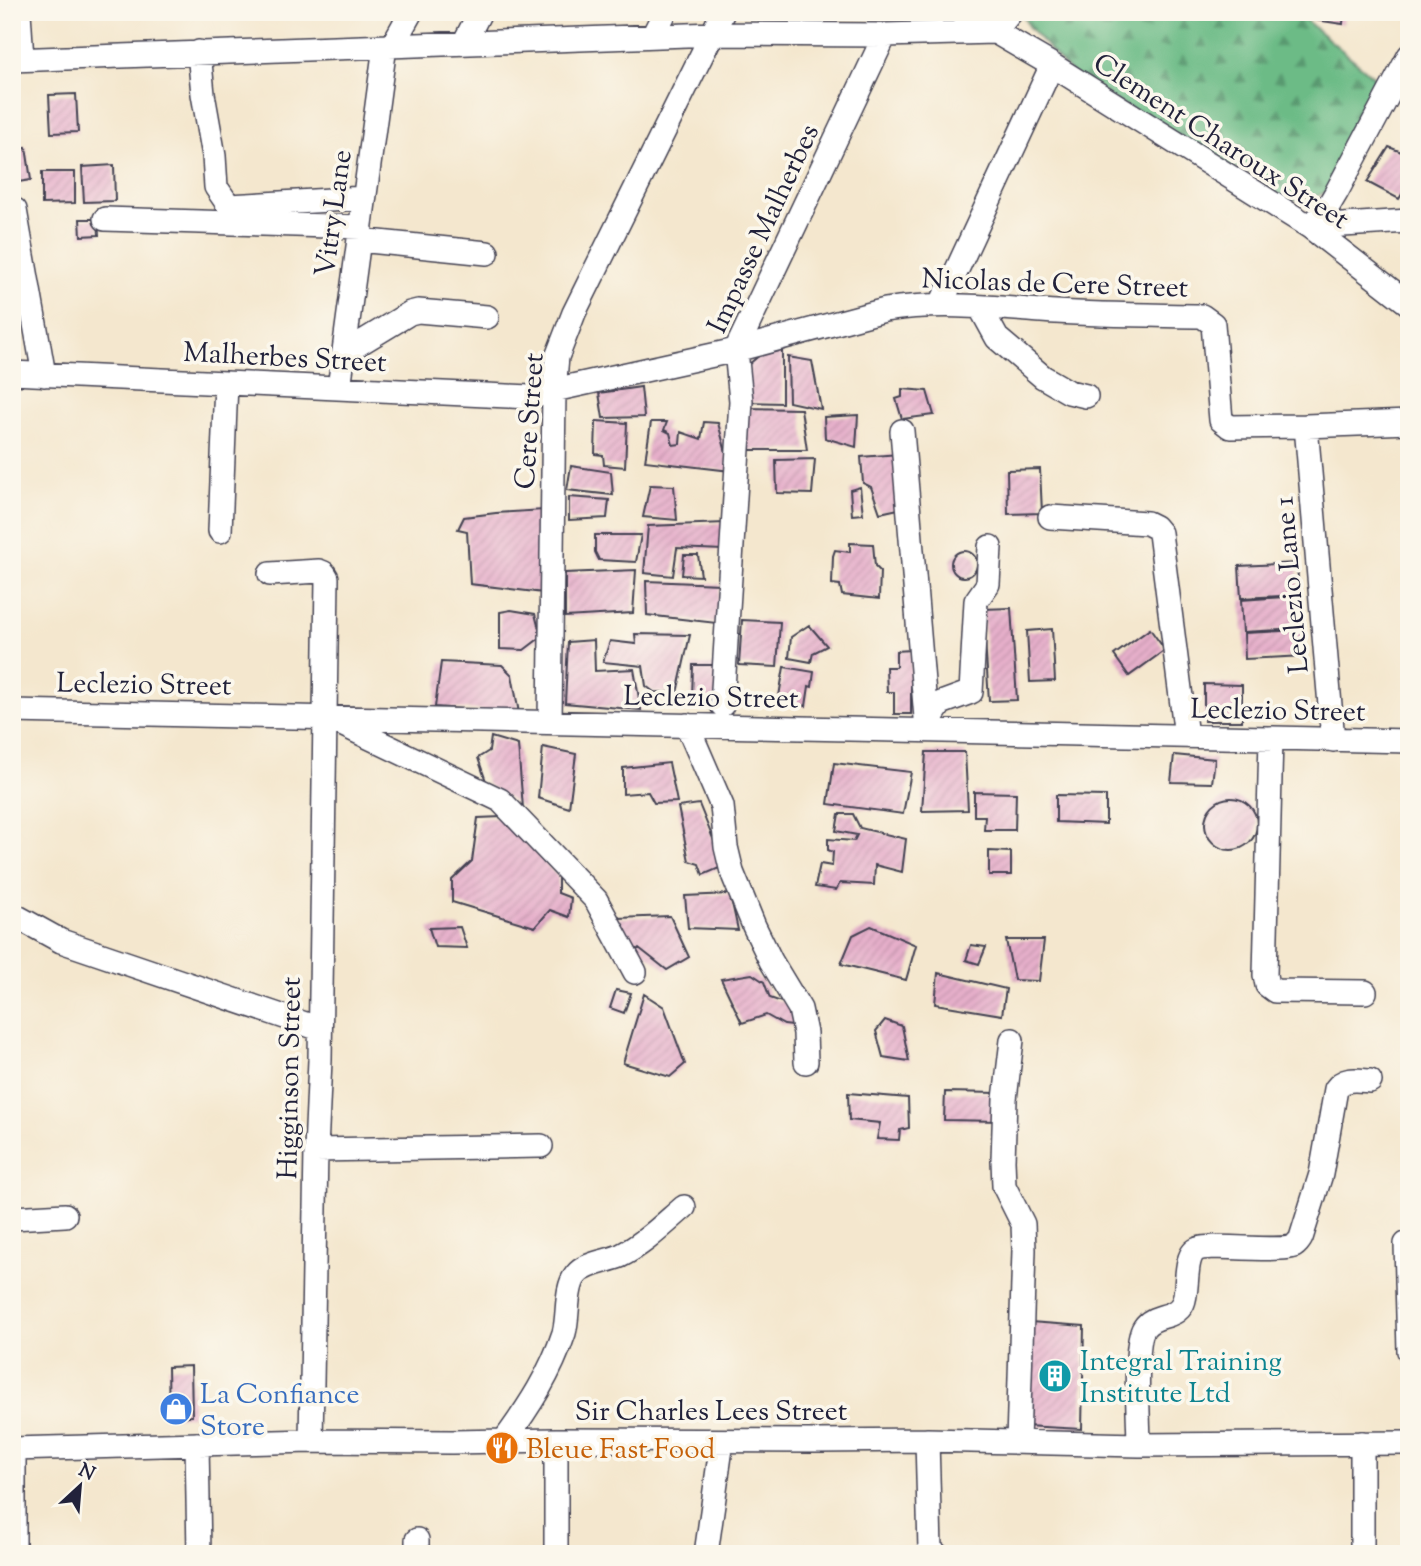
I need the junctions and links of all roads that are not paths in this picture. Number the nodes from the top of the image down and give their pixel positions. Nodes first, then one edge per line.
1 (19, 12) edge
2 (411, 12) edge
3 (480, 12) edge
4 (665, 12) edge
5 (723, 12) edge
6 (961, 12) edge
7 (1011, 12) edge
8 (994, 32) junction
9 (714, 34) junction
10 (653, 36) junction
11 (885, 36) junction
12 (464, 43) junction
13 (389, 46) junction
14 (199, 52) junction
15 (17, 60) edge
16 (1052, 65) junction
17 (1406, 70) edge
18 (365, 198) junction
19 (15, 210) dead end
20 (105, 219) dead end
21 (1409, 221) edge
22 (1310, 228) junction
23 (360, 233) junction
24 (487, 253) dead end
25 (941, 304) junction
26 (1409, 304) edge
27 (980, 307) junction
28 (487, 317) dead end
29 (736, 350) junction
30 (344, 353) junction
31 (12, 373) edge
32 (44, 375) junction
33 (226, 383) junction
34 (339, 388) junction
35 (554, 390) junction
36 (1086, 396) dead end
37 (1409, 422) edge
38 (1306, 426) junction
39 (902, 431) dead end
40 (1050, 517) dead end
41 (220, 531) dead end
42 (990, 547) dead end
43 (270, 574) dead end
44 (722, 705) dead end
45 (12, 711) edge
46 (326, 717) junction
47 (550, 722) junction
48 (687, 725) junction
49 (927, 727) junction
50 (1186, 736) junction
51 (1271, 738) junction
52 (1332, 740) junction
53 (1409, 741) edge
54 (12, 914) edge
55 (635, 971) dead end
56 (1365, 992) dead end
57 (320, 1029) junction
58 (1012, 1040) dead end
59 (806, 1062) dead end
60 (1370, 1081) dead end
61 (541, 1146) dead end
62 (316, 1150) junction
63 (684, 1207) dead end
64 (65, 1214) dead end
65 (12, 1218) edge
66 (1406, 1244) dead end
67 (1409, 1351) edge
68 (556, 1440) junction
69 (927, 1440) junction
70 (311, 1441) junction
71 (504, 1441) junction
72 (722, 1441) junction
73 (1018, 1442) junction
74 (1362, 1443) junction
75 (1409, 1443) edge
76 (197, 1444) junction
77 (1139, 1445) junction
78 (13, 1449) edge
79 (929, 1552) edge
80 (14, 1554) edge
81 (199, 1554) edge
82 (556, 1554) edge
83 (706, 1554) edge
84 (1362, 1554) edge

1 - 15 street
2 - 13 street
3 - 12 street
4 - 10 street
5 - 9 street, Cere Street
6 - 8 street, Clement Charoux Street
7 - 8 street
8 - 11 street
8 - 16 street, Clement Charoux Street
9 - 10 street
9 - 11 street
9 - 35 street, Cere Street
10 - 12 street
11 - 29 street, Impasse Malherbes
12 - 13 street
13 - 14 street
13 - 18 street, Vitry Lane
14 - 15 street
14 - 18 street
16 - 22 street, Clement Charoux Street
16 - 25 street
17 - 22 street
18 - 23 street, Vitry Lane
19 - 32 street
20 - 23 street
21 - 22 street
22 - 26 street, Clement Charoux Street
23 - 24 street
23 - 30 street, Vitry Lane
25 - 27 street, Nicolas de Cere Street
25 - 29 street, Nicolas de Cere Street
27 - 36 street
27 - 38 street, Nicolas de Cere Street
28 - 30 street
29 - 35 street, Nicolas de Cere Street
29 - 44 street, Impasse Malherbes
30 - 34 street, Vitry Lane
31 - 32 street, Malherbes Street
32 - 33 street, Malherbes Street
33 - 34 street, Malherbes Street
33 - 41 street
34 - 35 street, Malherbes Street
35 - 47 street, Cere Street
37 - 38 street
38 - 52 street, Leclezio Lane 1
39 - 49 street
40 - 50 street
42 - 49 street
43 - 46 street, Higginson Street
45 - 46 street, Leclezio Street
46 - 47 street, Leclezio Street
46 - 55 street
46 - 57 street, Higginson Street
47 - 48 street, Leclezio Street
48 - 49 street, Leclezio Street
48 - 59 street
49 - 50 street, Leclezio Street
50 - 51 street, Leclezio Street
51 - 52 street, Leclezio Street
51 - 56 street
52 - 53 street, Leclezio Street
54 - 57 street
57 - 62 street, Higginson Street
58 - 73 street
60 - 77 street
61 - 62 street
62 - 70 street, Higginson Street
63 - 71 street
64 - 65 street
66 - 67 street
68 - 71 street, Sir Charles Lees Street
68 - 72 street, Sir Charles Lees Street
68 - 82 street
69 - 72 street, Sir Charles Lees Street
69 - 73 street, Sir Charles Lees Street
69 - 79 street
70 - 71 street, Sir Charles Lees Street
70 - 76 street, Sir Charles Lees Street
72 - 83 street
73 - 77 street, Sir Charles Lees Street
74 - 75 street, Sir Charles Lees Street
74 - 77 street, Sir Charles Lees Street
74 - 84 street
76 - 78 street, Sir Charles Lees Street
76 - 81 street
78 - 80 street

